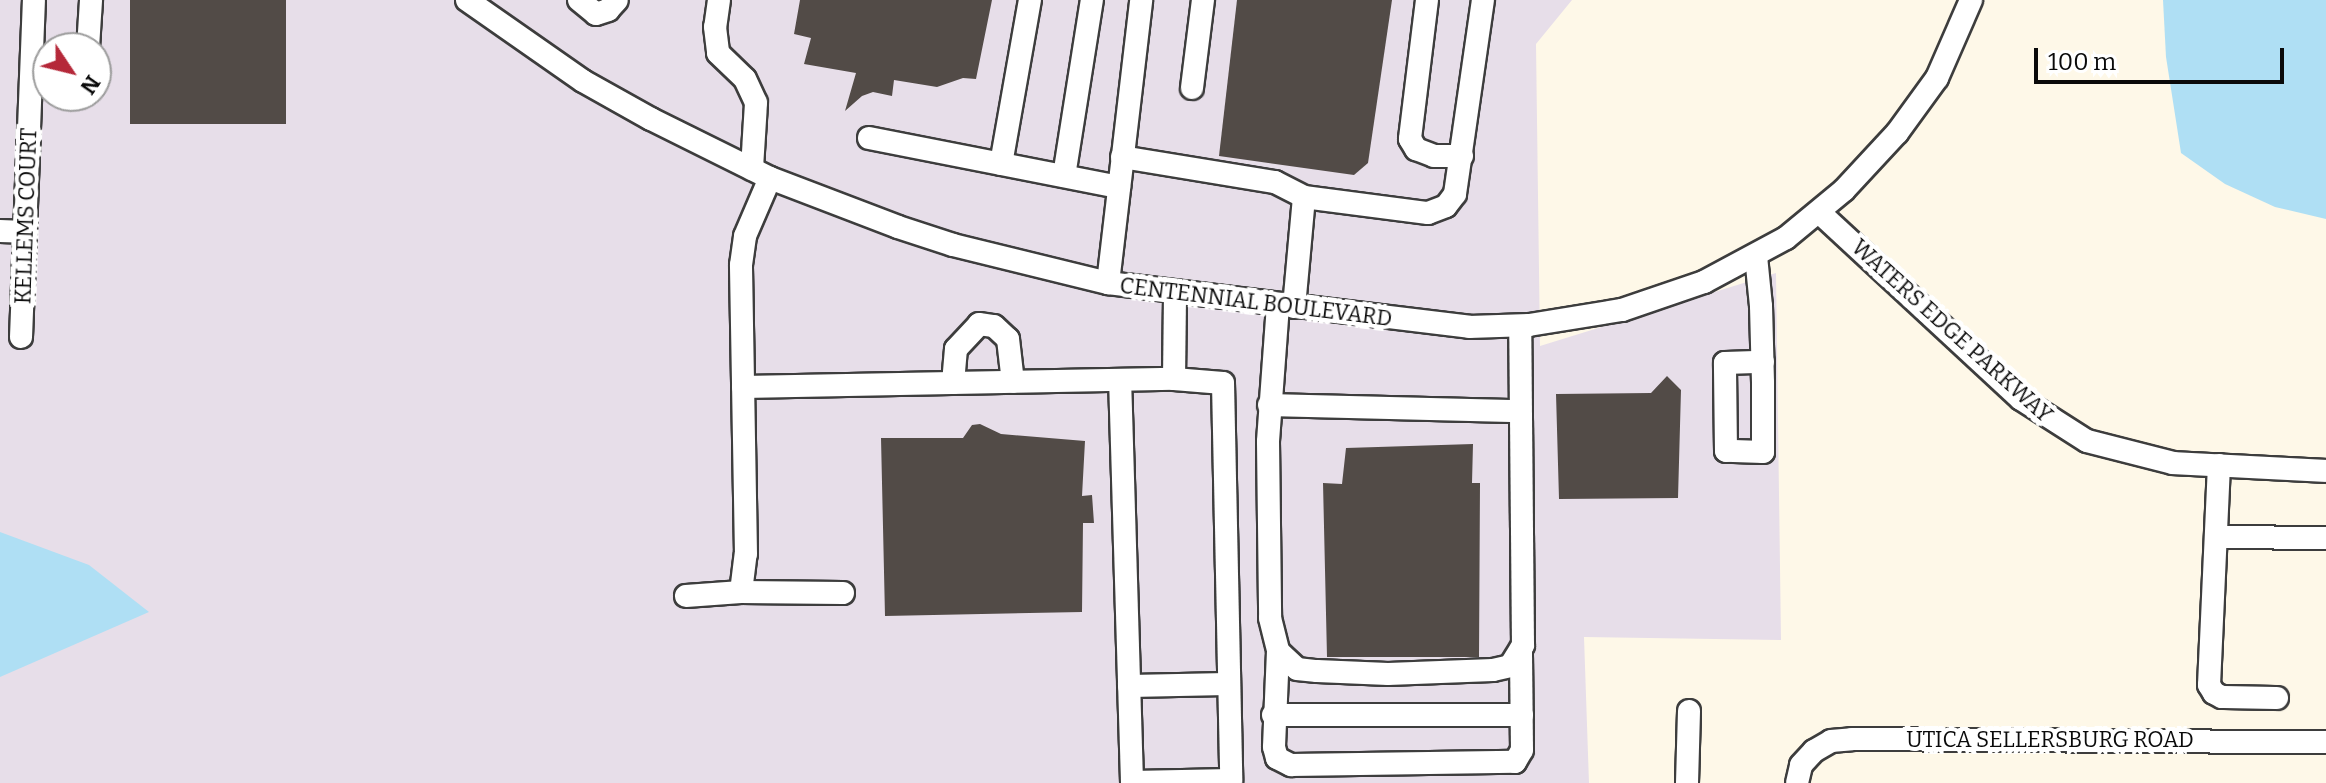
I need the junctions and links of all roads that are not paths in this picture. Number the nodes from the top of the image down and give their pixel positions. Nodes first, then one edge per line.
1 (34, 0) edge
2 (91, 0) edge
3 (467, 0) edge
4 (579, 0) edge
5 (617, 0) edge
6 (719, 0) edge
7 (1030, 0) edge
8 (1092, 0) edge
9 (1141, 0) edge
10 (1203, 0) edge
11 (1427, 0) edge
12 (1483, 0) edge
13 (1971, 0) edge
14 (37, 32) edge
15 (89, 32) edge
16 (1192, 88) dead end
17 (36, 112) edge
18 (869, 138) dead end
19 (1462, 156) junction
20 (1122, 157) junction
21 (1001, 164) junction
22 (761, 174) junction
23 (1064, 176) junction
24 (1119, 187) junction
25 (1304, 197) junction
26 (1820, 213) junction
27 (0, 231) edge
28 (25, 232) junction
29 (1756, 256) junction
30 (1108, 283) junction
31 (1175, 293) junction
32 (1286, 306) junction
33 (1520, 326) junction
34 (21, 337) dead end
35 (1763, 362) dead end
36 (1174, 379) junction
37 (1120, 380) junction
38 (1013, 382) junction
39 (953, 383) junction
40 (743, 387) junction
41 (1269, 405) junction
42 (1520, 411) junction
43 (2219, 465) junction
44 (2326, 471) edge
45 (2216, 537) junction
46 (2326, 538) edge
47 (741, 592) junction
48 (843, 593) dead end
49 (686, 596) dead end
50 (1521, 649) junction
51 (1278, 651) junction
52 (1228, 684) junction
53 (1129, 686) junction
54 (2277, 698) dead end
55 (1689, 711) dead end
56 (1273, 715) junction
57 (1522, 715) junction
58 (2326, 742) edge
59 (1687, 783) edge
60 (1797, 783) edge

1 - 14 street, KELLEMS COURT
2 - 15 street
3 - 22 street, CENTENNIAL BOULEVARD
4 - 5 street
6 - 22 street
7 - 21 street
8 - 23 street
9 - 20 street
10 - 16 street
11 - 19 street
12 - 19 street
13 - 26 street, CENTENNIAL BOULEVARD
17 - 28 street, KELLEMS COURT
18 - 21 street
19 - 25 street
20 - 24 street
20 - 25 street
21 - 23 street
22 - 30 street, CENTENNIAL BOULEVARD
22 - 40 street
23 - 24 street
24 - 30 street
25 - 32 street
26 - 29 street, CENTENNIAL BOULEVARD
26 - 43 street, WATERS EDGE PARKWAY
27 - 28 street
28 - 34 street, KELLEMS COURT
29 - 33 street, CENTENNIAL BOULEVARD
29 - 35 street
30 - 31 street, CENTENNIAL BOULEVARD
31 - 32 street, CENTENNIAL BOULEVARD
31 - 36 street
32 - 33 street, CENTENNIAL BOULEVARD
32 - 41 street
33 - 42 street
36 - 37 street
36 - 52 street
37 - 38 street
37 - 53 street
38 - 39 street
38 - 39 street
39 - 40 street
40 - 47 street
41 - 42 street
41 - 51 street
42 - 50 street
43 - 44 street, WATERS EDGE PARKWAY
43 - 45 street
45 - 46 street
45 - 54 street
47 - 48 street
47 - 49 street
50 - 51 street
50 - 57 street
51 - 56 street
52 - 53 street
52 - 53 street
55 - 59 street
56 - 57 street
56 - 57 street
58 - 60 street, UTICA SELLERSBURG ROAD

